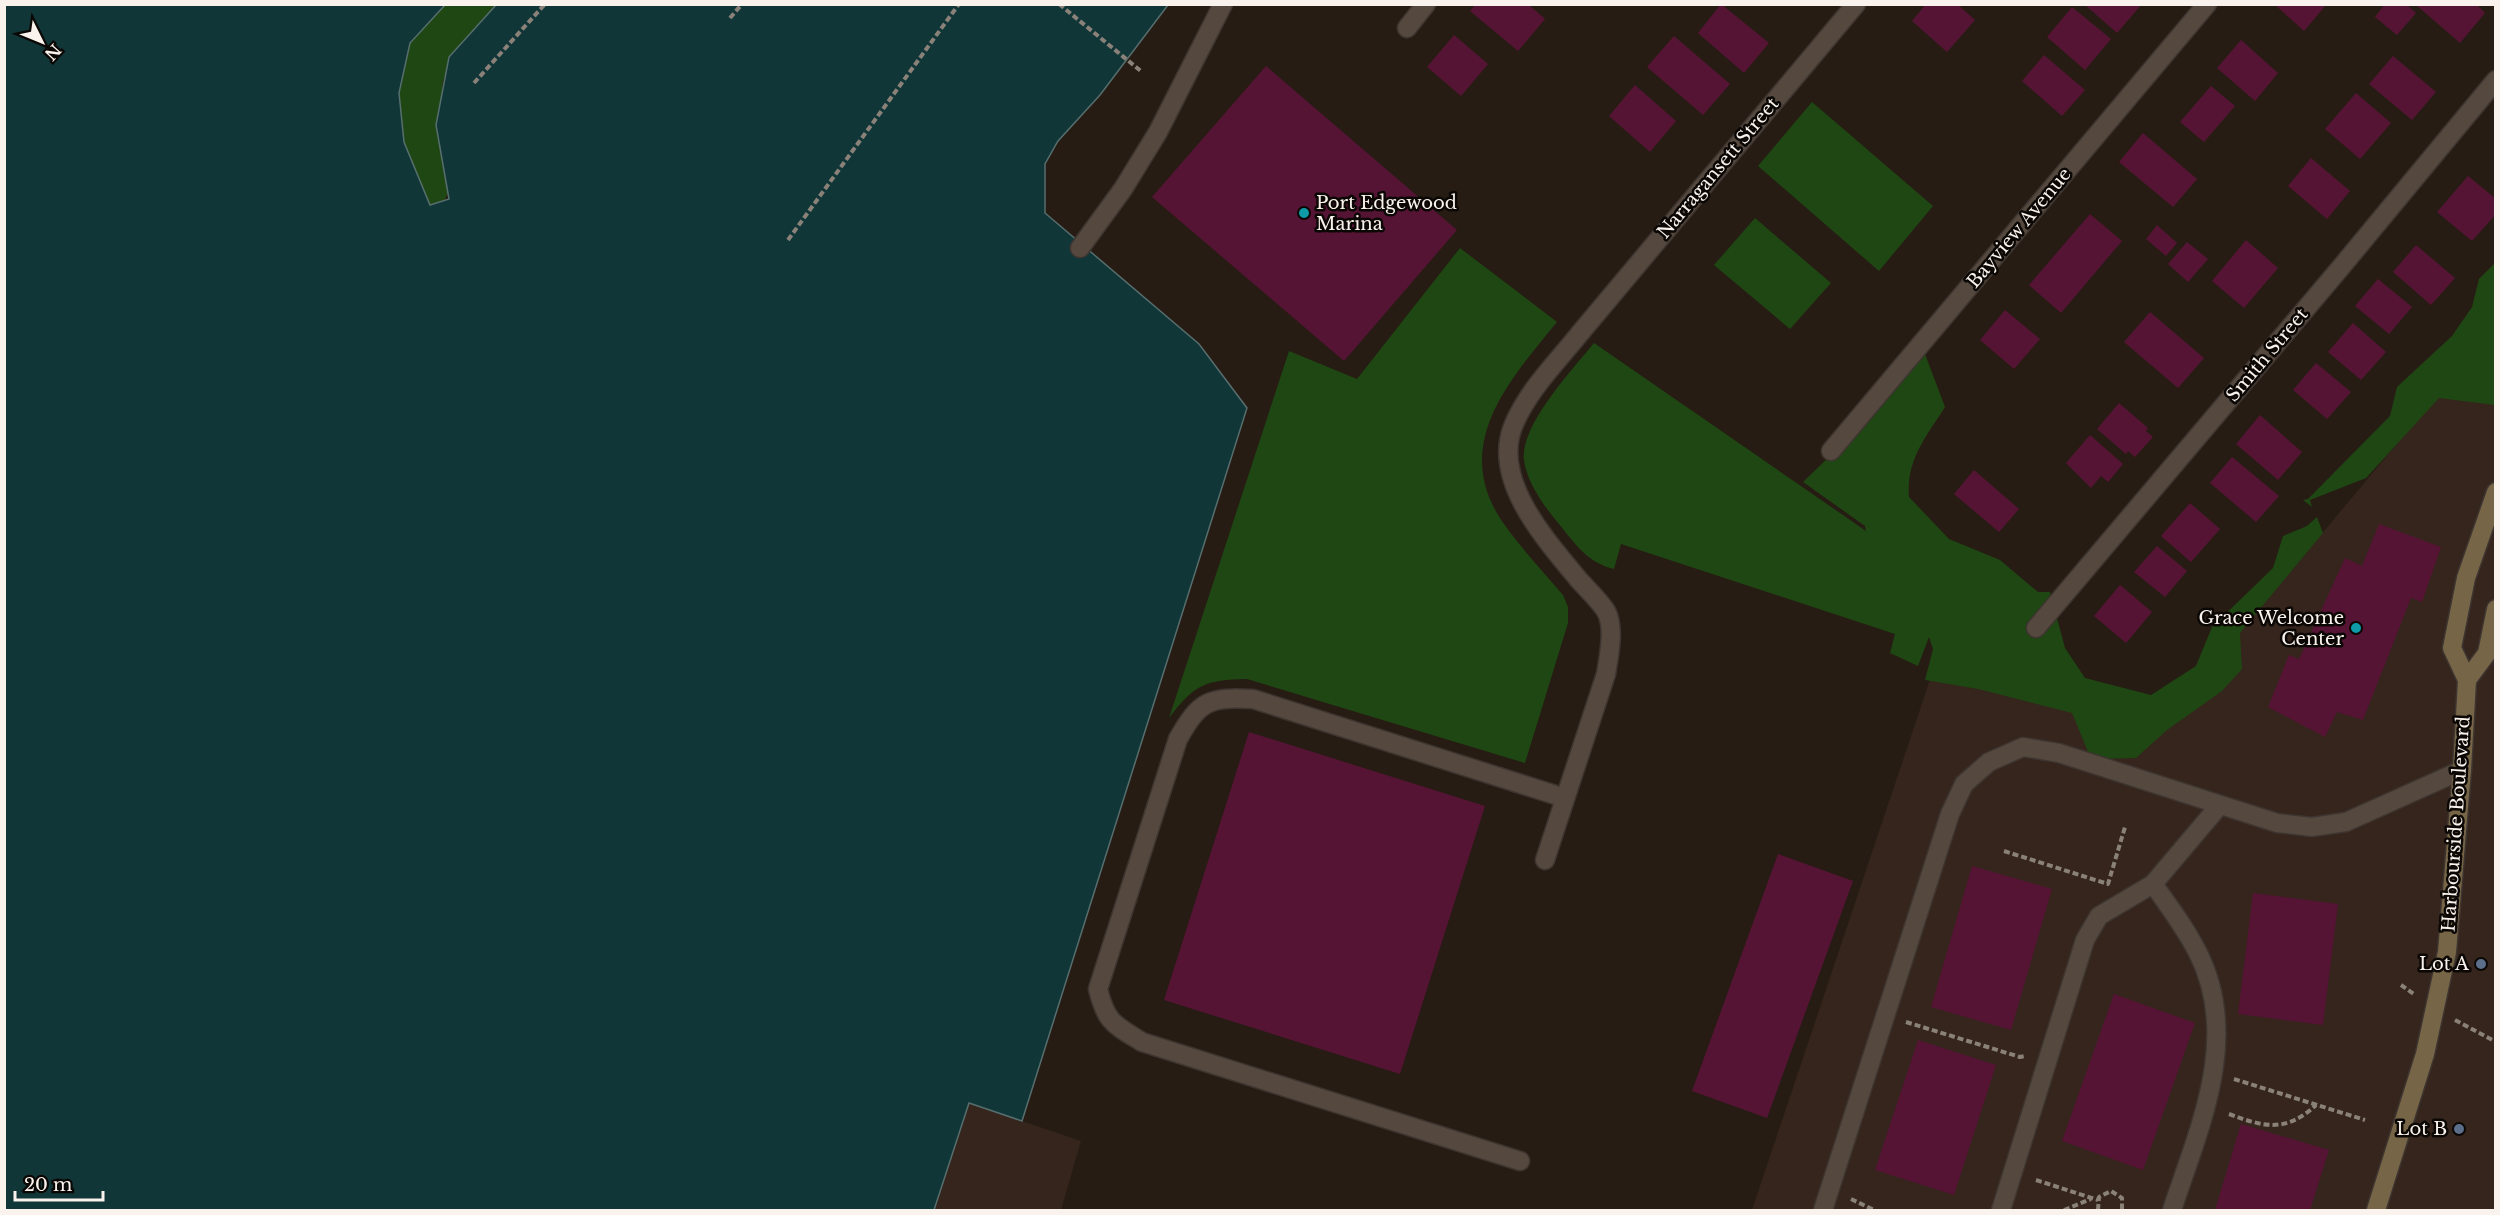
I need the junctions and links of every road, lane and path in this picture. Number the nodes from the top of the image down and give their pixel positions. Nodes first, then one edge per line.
1 (545, 4) edge
2 (742, 4) edge
3 (959, 4) edge
4 (1059, 4) edge
5 (1223, 4) edge
6 (1426, 4) edge
7 (1856, 4) edge
8 (2207, 4) edge
9 (730, 18) dead end
10 (1407, 28) dead end
11 (1142, 72) dead end
12 (2496, 80) edge
13 (474, 82) dead end
14 (788, 240) dead end
15 (1080, 248) dead end
16 (1831, 451) dead end
17 (2496, 492) edge
18 (2496, 609) edge
19 (2036, 628) dead end
20 (2467, 680) junction
21 (2462, 770) junction
22 (1565, 798) junction
23 (2220, 806) junction
24 (2125, 827) dead end
25 (2004, 851) dead end
26 (1545, 860) dead end
27 (2153, 884) junction
28 (2401, 985) dead end
29 (2415, 995) dead end
30 (1886, 1016) junction
31 (2452, 1018) dead end
32 (2496, 1042) edge
33 (2029, 1056) dead end
34 (2223, 1076) dead end
35 (2316, 1105) junction
36 (2225, 1112) dead end
37 (2365, 1119) dead end
38 (1520, 1161) dead end
39 (2031, 1178) dead end
40 (2092, 1198) junction
41 (2098, 1200) junction
42 (2123, 1209) edge
43 (1823, 1210) edge
44 (2001, 1210) edge
45 (2064, 1210) edge
46 (2098, 1210) edge
47 (2130, 1210) edge
48 (2172, 1210) edge
49 (2376, 1210) edge

1 - 13 path
2 - 9 path
3 - 14 path
4 - 11 path
5 - 15 street
6 - 10 street
7 - 22 street, Narragansett Street
8 - 16 street, Bayview Avenue
12 - 19 street, Smith Street
17 - 20 street, Harbourside Boulevard
18 - 20 street
20 - 21 street, Harbourside Boulevard
21 - 23 street
21 - 49 street, Harbourside Boulevard
22 - 26 street, Narragansett Street
22 - 38 street
23 - 27 street
23 - 30 street
24 - 25 path
27 - 44 street
27 - 48 street
28 - 29 path
30 - 33 path
30 - 43 street
31 - 32 path
34 - 35 path
35 - 36 path
35 - 37 path
39 - 40 path
40 - 41 path
40 - 45 path
41 - 42 path
41 - 46 path
42 - 47 path

